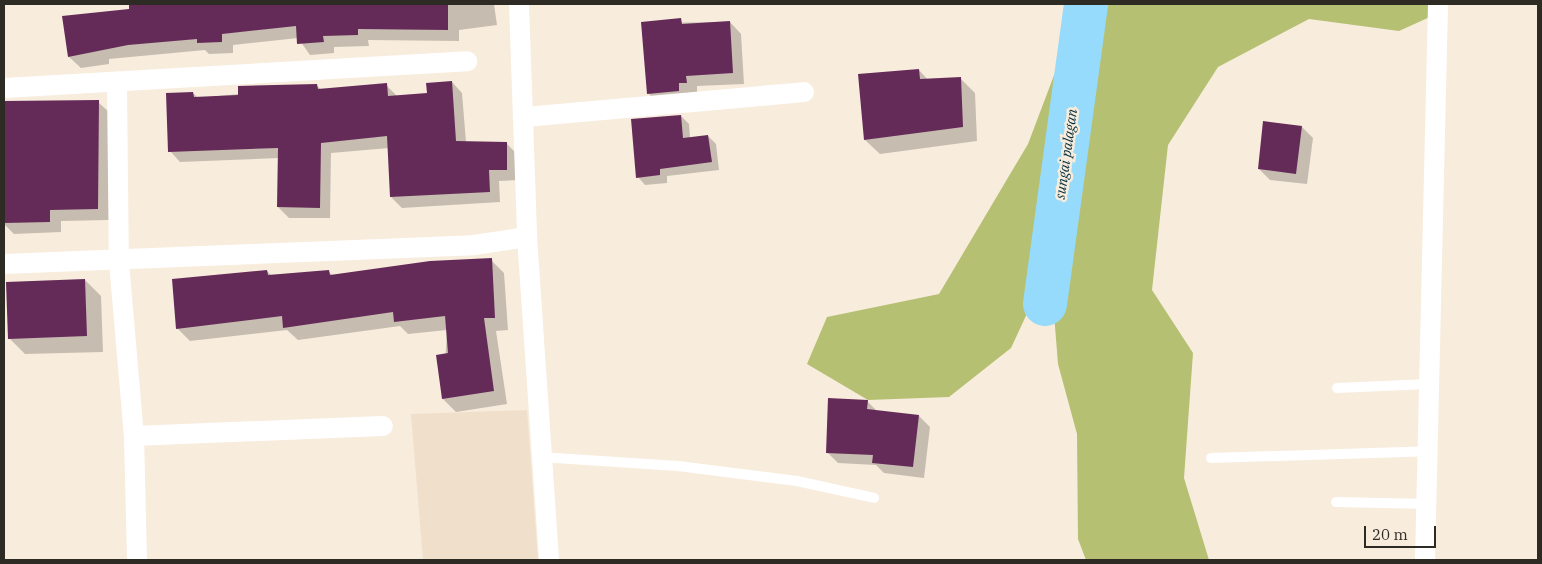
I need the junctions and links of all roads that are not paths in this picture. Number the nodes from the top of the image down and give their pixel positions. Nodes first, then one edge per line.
1 (519, 4) edge
2 (1438, 4) edge
3 (467, 61) dead end
4 (117, 84) junction
5 (4, 88) edge
6 (804, 92) dead end
7 (526, 117) junction
8 (526, 237) junction
9 (118, 262) junction
10 (4, 264) edge
11 (1430, 384) junction
12 (1337, 388) dead end
13 (383, 426) dead end
14 (134, 436) junction
15 (1428, 451) junction
16 (539, 457) junction
17 (1211, 458) dead end
18 (874, 498) dead end
19 (1336, 502) dead end
20 (1427, 504) junction
21 (137, 560) edge
22 (549, 560) edge
23 (1425, 560) edge

1 - 7 street
2 - 11 street
3 - 4 street
4 - 5 street
4 - 9 street
6 - 7 street
7 - 8 street
8 - 9 street
8 - 16 street
9 - 10 street
9 - 14 street
11 - 12 lane
11 - 15 street
13 - 14 street
14 - 21 street
15 - 17 lane
15 - 20 street
16 - 18 lane
16 - 22 street
19 - 20 lane
20 - 23 street

